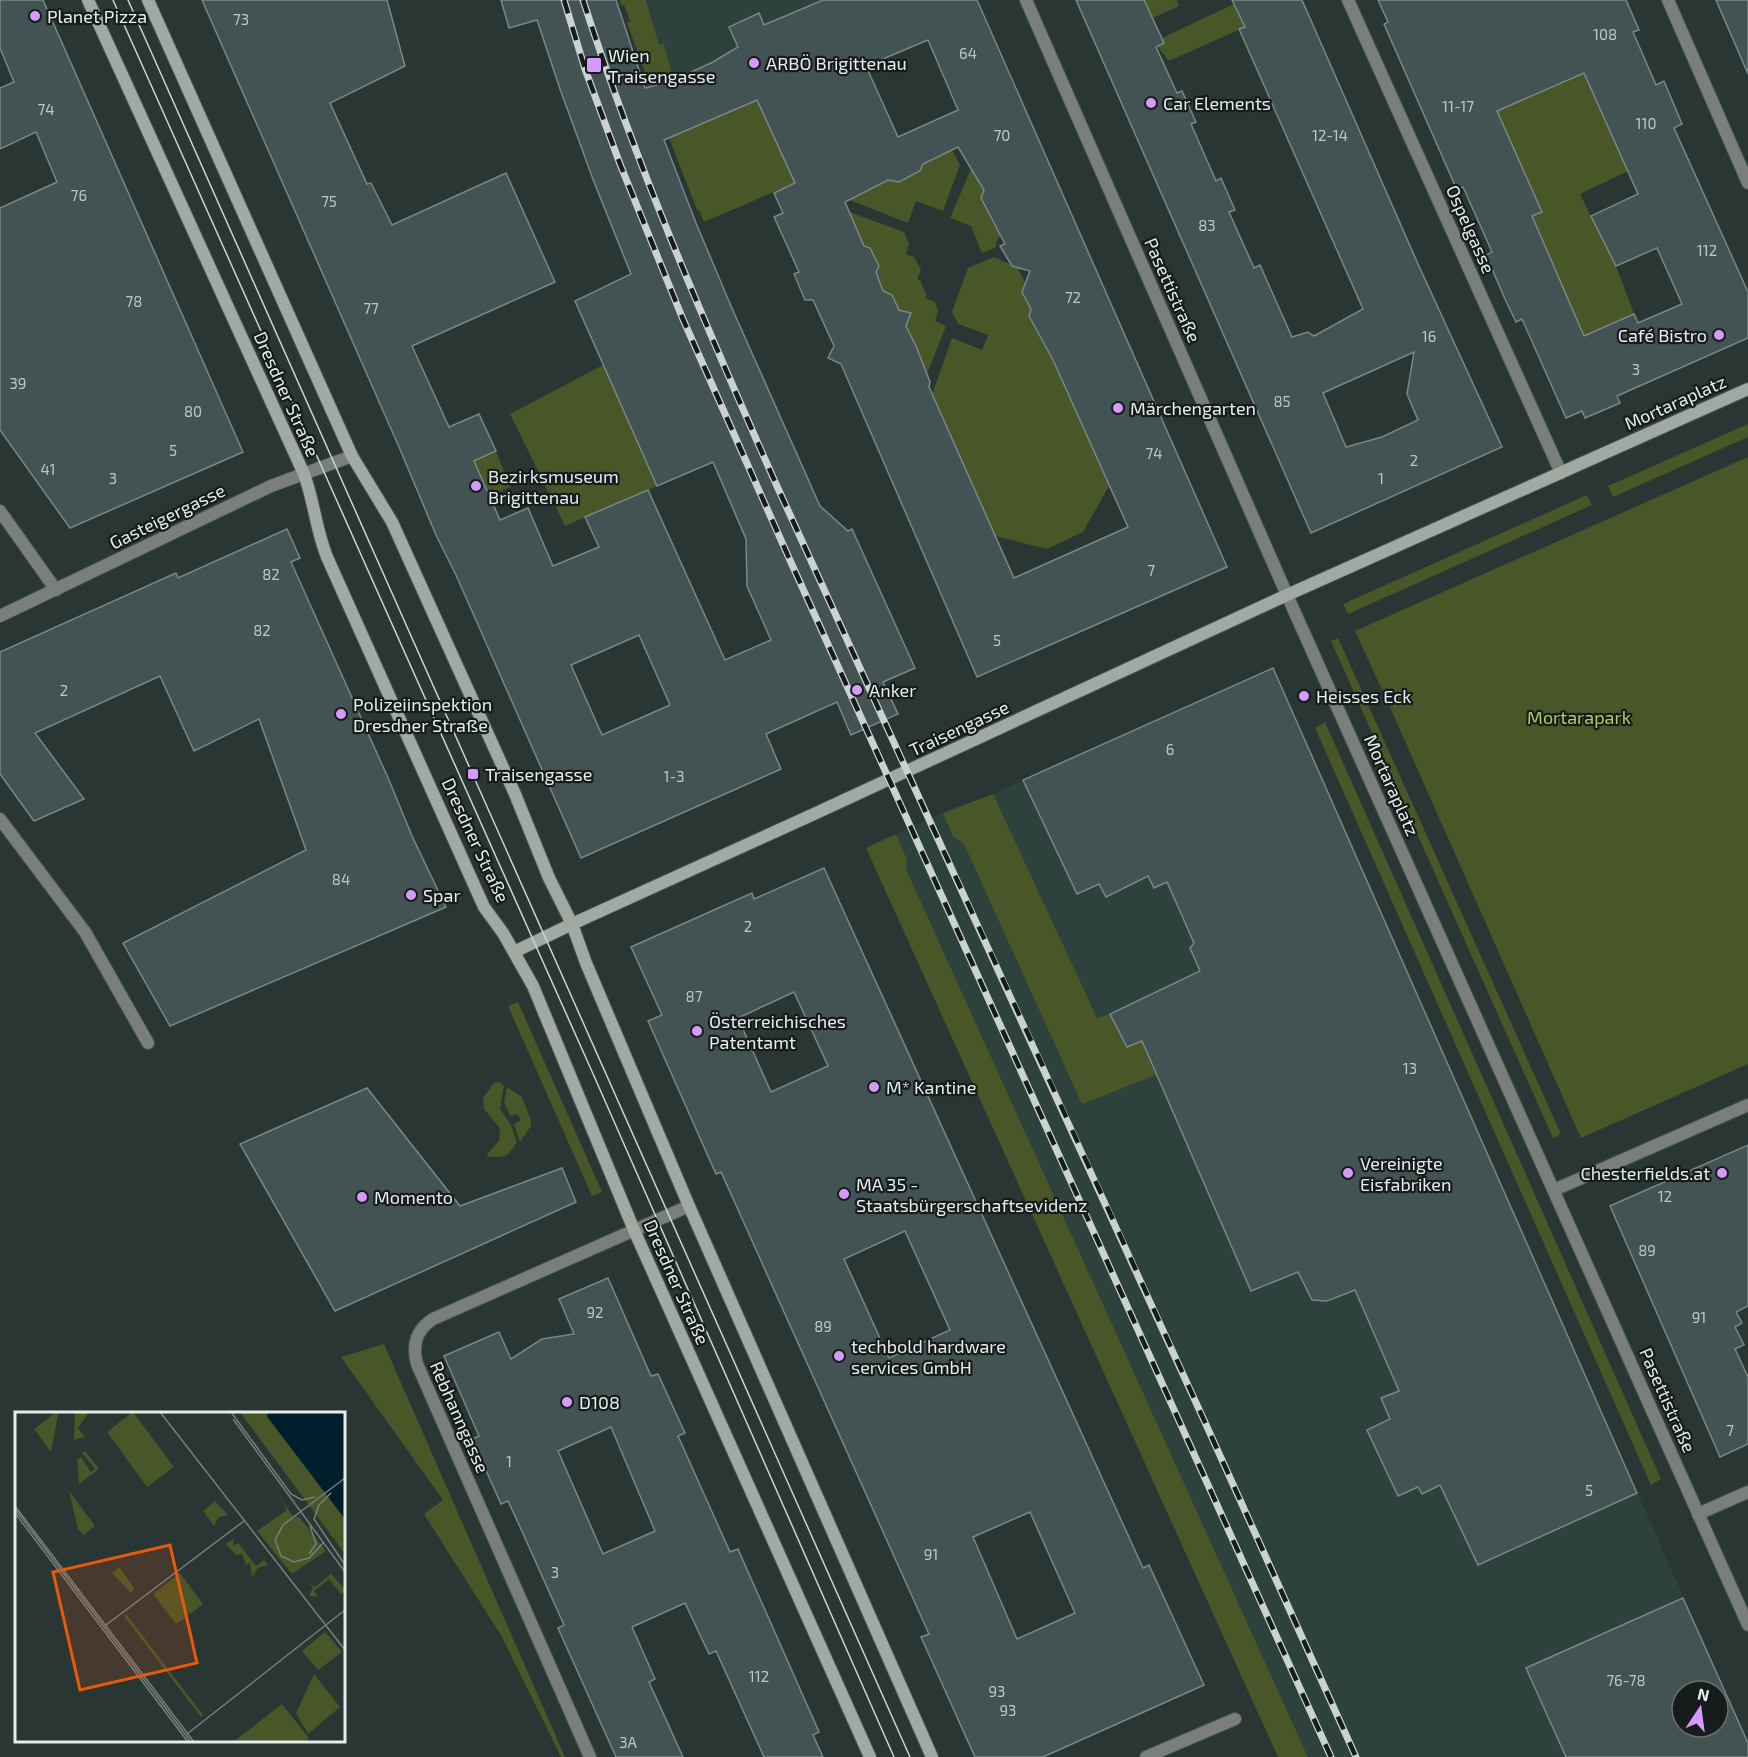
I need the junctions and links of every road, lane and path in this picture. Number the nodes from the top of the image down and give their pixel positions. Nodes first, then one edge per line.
1 (88, 0) edge
2 (148, 0) edge
3 (1026, 0) edge
4 (1348, 0) edge
5 (1668, 0) edge
6 (1748, 183) edge
7 (1748, 389) edge
8 (352, 456) junction
9 (1561, 473) junction
10 (304, 474) junction
11 (0, 511) edge
12 (56, 590) junction
13 (1287, 595) junction
14 (0, 616) edge
15 (0, 819) edge
16 (572, 924) junction
17 (514, 952) junction
18 (148, 1043) dead end
19 (1748, 1104) edge
20 (1554, 1190) junction
21 (689, 1206) junction
22 (634, 1230) junction
23 (1748, 1492) edge
24 (1698, 1514) junction
25 (1748, 1625) edge
26 (1235, 1719) dead end
27 (590, 1757) edge
28 (870, 1757) edge
29 (932, 1757) edge
30 (1146, 1757) edge

1 - 10 main road, Dresdner Straße
2 - 8 main road, Dresdner Straße
3 - 13 street, Pasettistraße
4 - 9 street, Ospelgasse
5 - 6 street
7 - 9 main road, Mortaraplatz
8 - 10 street, Gasteigergasse
8 - 16 main road, Dresdner Straße
9 - 13 main road, Mortaraplatz
10 - 12 street, Gasteigergasse
10 - 17 main road, Dresdner Straße
11 - 12 street
12 - 14 street, Gasteigergasse
13 - 16 main road, Traisengasse
13 - 20 street, Mortaraplatz
15 - 18 street
16 - 17 main road, Traisengasse
16 - 21 main road, Dresdner Straße
17 - 22 main road, Dresdner Straße
19 - 20 street
20 - 24 street, Pasettistraße
21 - 22 street, Rebhanngasse
21 - 29 main road, Dresdner Straße
22 - 27 street, Rebhanngasse
22 - 28 main road, Dresdner Straße
23 - 24 street
24 - 25 street, Pasettistraße
26 - 30 street

